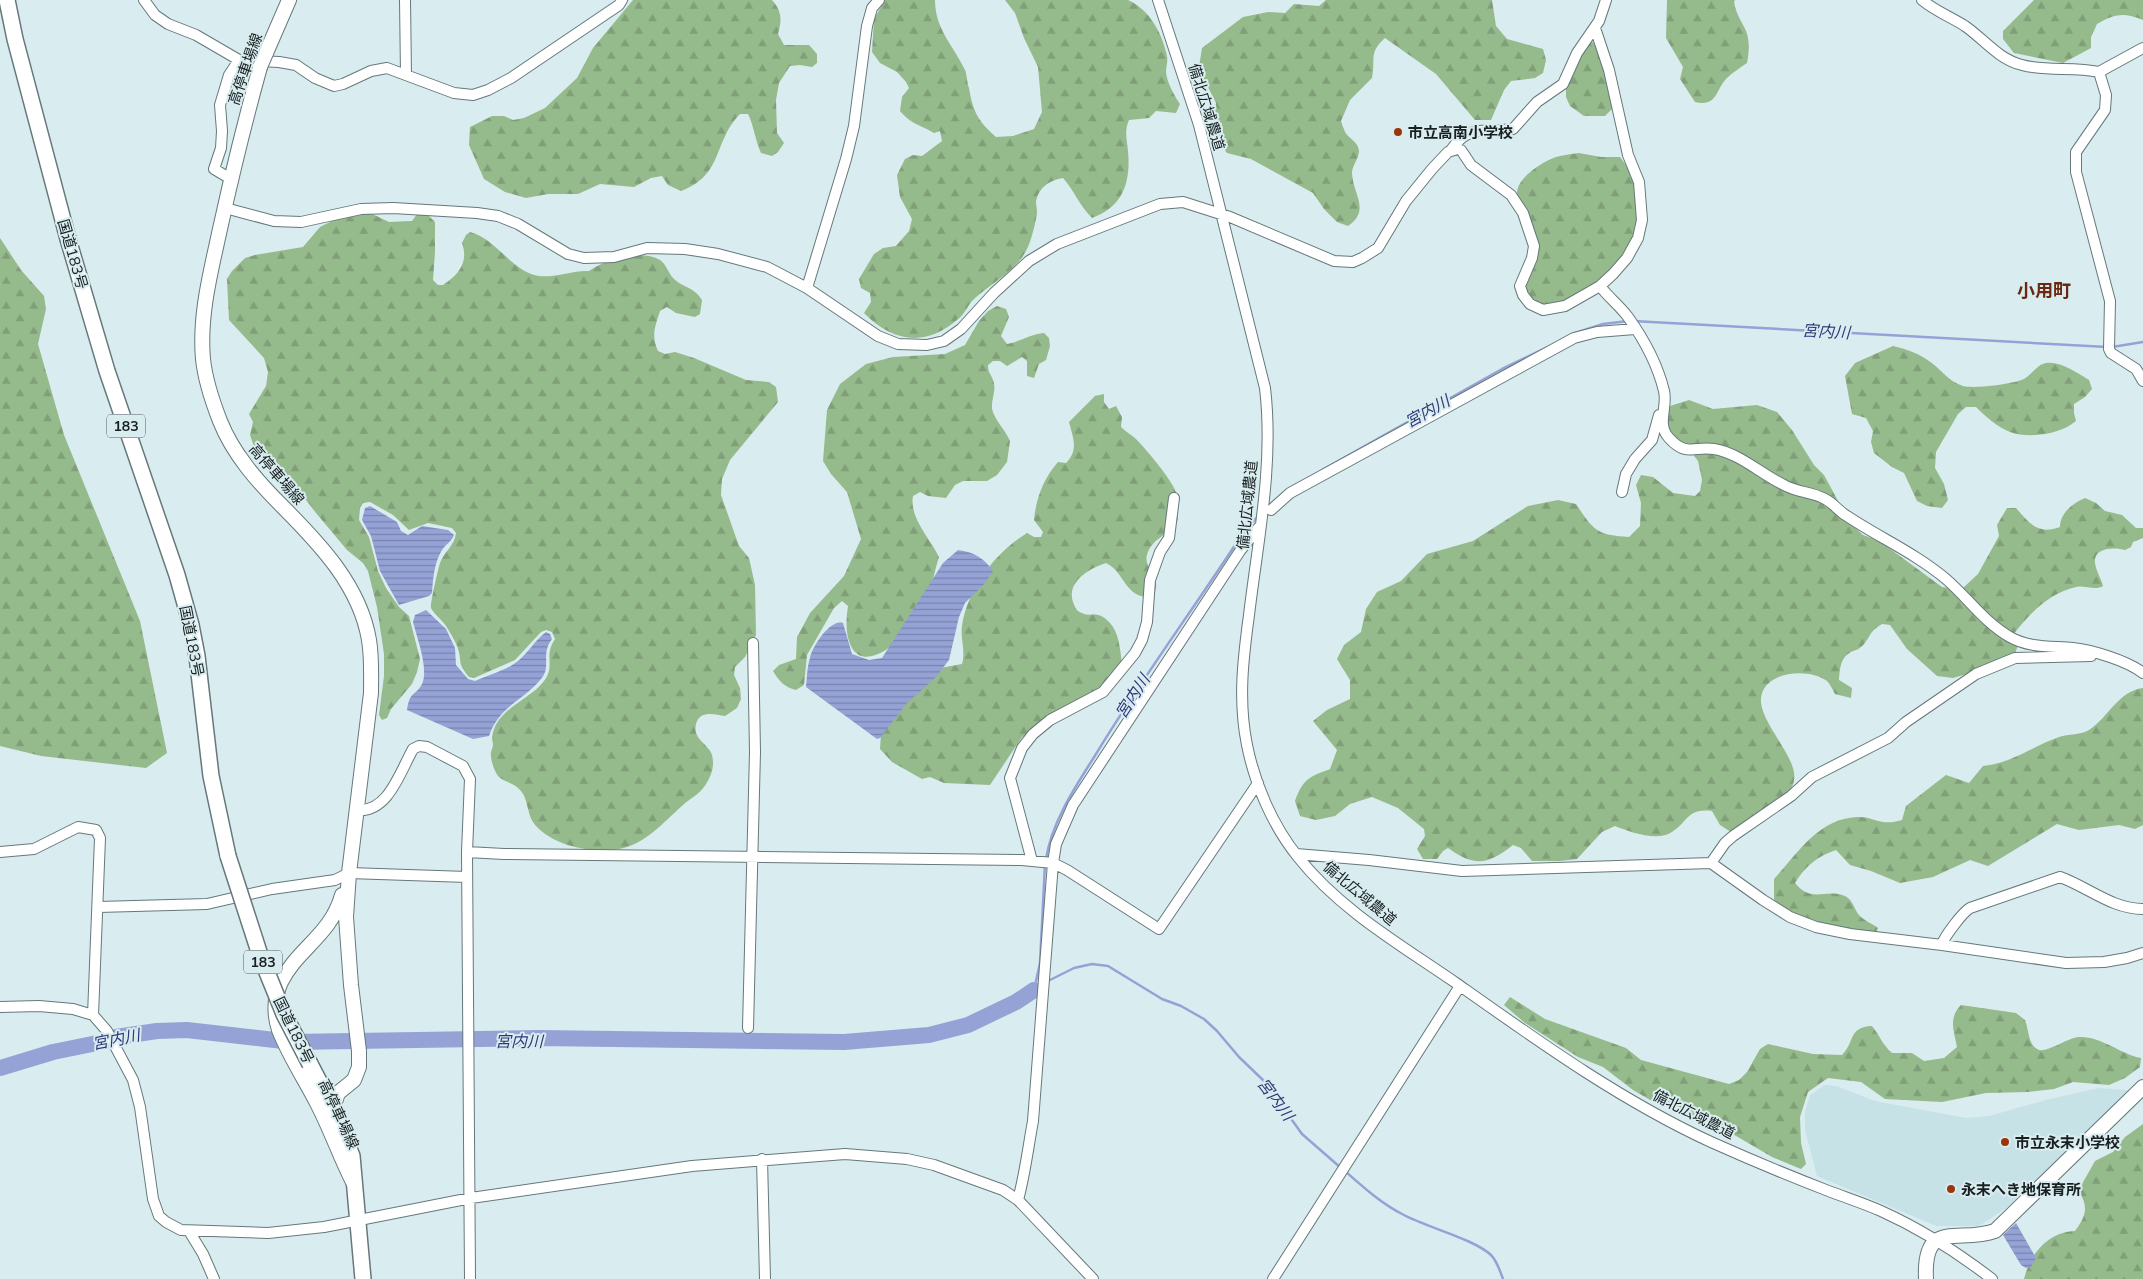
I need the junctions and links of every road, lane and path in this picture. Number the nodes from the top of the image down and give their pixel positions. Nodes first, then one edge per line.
1 (8, 0) edge
2 (144, 0) edge
3 (289, 0) edge
4 (405, 0) edge
5 (622, 0) edge
6 (879, 0) edge
7 (1158, 0) edge
8 (1606, 0) edge
9 (1922, 0) edge
10 (1595, 28) junction
11 (2143, 48) edge
12 (239, 60) junction
13 (2099, 72) junction
14 (406, 75) junction
15 (1451, 150) junction
16 (231, 179) junction
17 (225, 208) junction
18 (1222, 216) junction
19 (1600, 286) junction
20 (807, 288) junction
21 (1633, 325) junction
22 (2143, 381) edge
23 (1663, 410) junction
24 (1622, 492) dead end
25 (1174, 498) dead end
26 (1271, 510) dead end
27 (1261, 521) junction
28 (753, 642) dead end
29 (2102, 656) junction
30 (2143, 673) edge
31 (1258, 783) junction
32 (357, 810) junction
33 (0, 852) edge
34 (467, 852) junction
35 (1296, 854) junction
36 (753, 857) junction
37 (1032, 862) junction
38 (1053, 863) junction
39 (1712, 863) junction
40 (349, 873) junction
41 (467, 877) junction
42 (98, 907) junction
43 (2143, 909) edge
44 (1942, 945) junction
45 (2143, 952) edge
46 (1460, 986) junction
47 (0, 1007) edge
48 (93, 1015) junction
49 (748, 1028) dead end
50 (2143, 1087) edge
51 (333, 1108) junction
52 (762, 1160) junction
53 (355, 1185) junction
54 (471, 1198) junction
55 (1018, 1200) junction
56 (358, 1220) junction
57 (190, 1231) junction
58 (1937, 1240) junction
59 (214, 1279) edge
60 (363, 1279) edge
61 (470, 1279) edge
62 (765, 1279) edge
63 (1093, 1279) edge
64 (1273, 1279) edge
65 (1926, 1279) edge
66 (1992, 1279) edge

1 - 51 highway, 国道183号 / 183, bridge
2 - 12 street
3 - 16 main road, 高停車場線, bridge
4 - 14 street
5 - 14 street
6 - 20 street
7 - 18 street, 備北広域農道
8 - 10 street
9 - 13 street
10 - 15 street
10 - 19 street
11 - 13 street
12 - 14 street
12 - 16 street
13 - 22 street
15 - 18 street
15 - 19 street
16 - 17 main road, 高停車場線
17 - 20 street
17 - 32 main road, 高停車場線
18 - 20 street
18 - 27 street, 備北広域農道
19 - 21 street
21 - 23 street
21 - 26 street
23 - 24 street
23 - 29 street
25 - 37 street
27 - 31 street, 備北広域農道
27 - 38 street
28 - 36 street
29 - 30 street
29 - 39 street
31 - 35 street, 備北広域農道
31 - 38 street
32 - 34 street
32 - 40 main road, 高停車場線
33 - 42 street
34 - 36 street
34 - 41 street
35 - 39 street
35 - 46 street, 備北広域農道
36 - 37 street
36 - 49 street
37 - 38 street
38 - 55 street
39 - 44 street
40 - 41 street
40 - 42 street
40 - 51 main road, 高停車場線
40 - 53 main road, 高停車場線
41 - 54 street
42 - 48 street
43 - 44 street
44 - 45 street
46 - 58 street, 備北広域農道
46 - 64 street
47 - 48 street
48 - 57 street
50 - 58 main road
51 - 53 highway, 国道183号 / 183
52 - 54 street
52 - 55 street
52 - 62 street
53 - 56 highway, 国道183号 / 183
54 - 56 street
54 - 61 street
55 - 63 street
56 - 57 street
56 - 60 highway, 国道183号 / 183
57 - 59 street
58 - 65 main road
58 - 66 street, 備北広域農道

